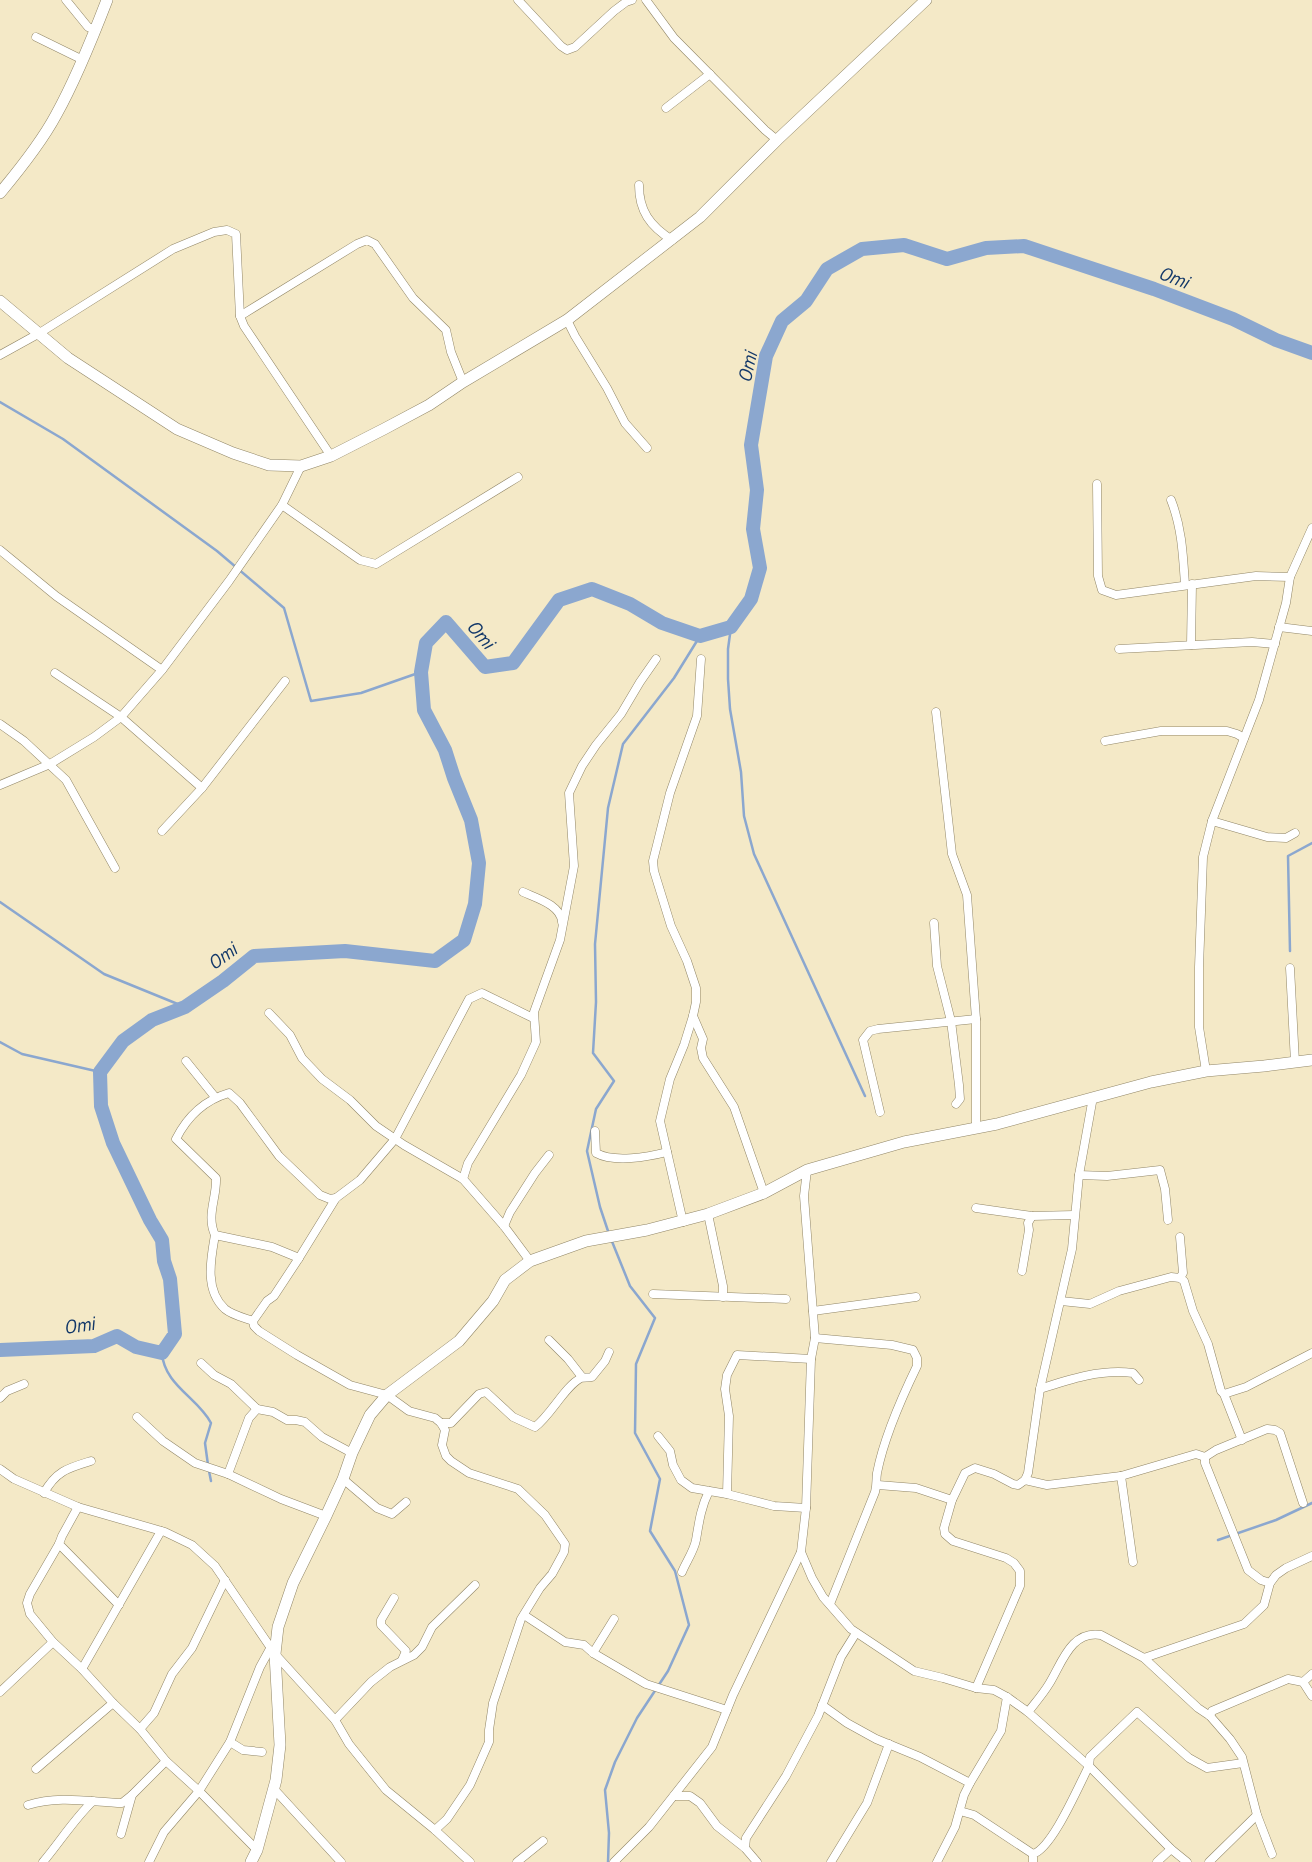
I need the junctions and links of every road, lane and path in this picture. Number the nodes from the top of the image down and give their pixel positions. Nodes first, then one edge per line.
1 (66, 0) edge
2 (107, 0) edge
3 (518, 0) edge
4 (632, 0) edge
5 (646, 0) edge
6 (926, 0) edge
7 (96, 30) junction
8 (36, 37) dead end
9 (83, 60) junction
10 (710, 74) junction
11 (666, 108) dead end
12 (777, 140) junction
13 (639, 185) dead end
14 (0, 192) edge
15 (672, 240) junction
16 (0, 301) edge
17 (240, 316) junction
18 (568, 320) junction
19 (38, 334) junction
20 (0, 355) edge
21 (463, 382) junction
22 (647, 448) dead end
23 (330, 456) junction
24 (300, 466) junction
25 (518, 477) dead end
26 (1097, 484) dead end
27 (1171, 500) dead end
28 (282, 504) junction
29 (1312, 528) edge
30 (0, 550) edge
31 (1290, 577) junction
32 (1188, 584) junction
33 (1279, 627) junction
34 (1312, 631) edge
35 (1276, 644) junction
36 (1191, 645) junction
37 (1119, 649) dead end
38 (656, 659) dead end
39 (700, 660) dead end
40 (162, 670) junction
41 (54, 673) dead end
42 (285, 681) dead end
43 (936, 712) dead end
44 (121, 717) junction
45 (0, 724) edge
46 (1244, 738) junction
47 (1105, 741) dead end
48 (50, 764) junction
49 (0, 785) edge
50 (202, 788) junction
51 (1212, 821) junction
52 (162, 831) dead end
53 (1295, 833) dead end
54 (115, 868) dead end
55 (523, 892) dead end
56 (934, 923) dead end
57 (562, 926) junction
58 (1290, 968) dead end
59 (269, 1013) dead end
60 (692, 1016) junction
61 (534, 1018) junction
62 (976, 1019) junction
63 (951, 1021) junction
64 (1312, 1060) edge
65 (186, 1061) dead end
66 (1295, 1062) junction
67 (1206, 1071) junction
68 (215, 1097) junction
69 (1093, 1097) junction
70 (956, 1104) dead end
71 (880, 1112) dead end
72 (976, 1129) junction
73 (595, 1131) dead end
74 (395, 1138) junction
75 (667, 1152) junction
76 (549, 1155) dead end
77 (807, 1170) junction
78 (1079, 1175) junction
79 (463, 1179) junction
80 (764, 1193) junction
81 (336, 1198) junction
82 (976, 1208) dead end
83 (708, 1214) junction
84 (1074, 1215) junction
85 (1032, 1216) junction
86 (1168, 1220) dead end
87 (683, 1222) junction
88 (504, 1226) junction
89 (215, 1235) junction
90 (1180, 1237) dead end
91 (299, 1258) junction
92 (530, 1261) junction
93 (1022, 1271) dead end
94 (1180, 1278) junction
95 (653, 1294) dead end
96 (723, 1297) junction
97 (916, 1297) dead end
98 (786, 1299) dead end
99 (1061, 1301) junction
100 (813, 1311) junction
101 (253, 1322) junction
102 (815, 1338) junction
103 (549, 1340) dead end
104 (609, 1352) dead end
105 (1312, 1353) edge
106 (811, 1359) junction
107 (201, 1363) dead end
108 (582, 1378) junction
109 (1138, 1380) dead end
110 (24, 1384) dead end
111 (1040, 1389) junction
112 (1224, 1394) junction
113 (387, 1395) junction
114 (0, 1398) edge
115 (257, 1409) junction
116 (138, 1417) dead end
117 (441, 1423) junction
118 (658, 1436) dead end
119 (1242, 1440) junction
120 (352, 1453) junction
121 (1205, 1457) junction
122 (91, 1461) dead end
123 (0, 1468) edge
124 (228, 1474) junction
125 (1121, 1476) junction
126 (343, 1479) junction
127 (1025, 1480) junction
128 (878, 1485) junction
129 (710, 1491) junction
130 (44, 1493) junction
131 (727, 1494) junction
132 (952, 1500) junction
133 (406, 1502) dead end
134 (1303, 1503) dead end
135 (78, 1508) junction
136 (806, 1508) junction
137 (326, 1516) junction
138 (161, 1531) junction
139 (59, 1544) junction
140 (801, 1552) junction
141 (1312, 1556) edge
142 (1133, 1562) dead end
143 (682, 1572) dead end
144 (225, 1580) junction
145 (1270, 1584) junction
146 (475, 1585) dead end
147 (394, 1598) dead end
148 (830, 1604) junction
149 (119, 1605) junction
150 (524, 1615) junction
151 (614, 1619) dead end
152 (856, 1633) junction
153 (53, 1642) junction
154 (273, 1650) junction
155 (593, 1653) junction
156 (1144, 1658) junction
157 (402, 1660) junction
158 (82, 1669) junction
159 (1312, 1674) edge
160 (1303, 1682) junction
161 (976, 1688) junction
162 (0, 1692) edge
163 (1312, 1696) edge
164 (1007, 1697) junction
165 (113, 1703) junction
166 (822, 1705) junction
167 (727, 1710) junction
168 (1028, 1712) junction
169 (1210, 1716) junction
170 (335, 1720) junction
171 (140, 1729) junction
172 (230, 1742) junction
173 (889, 1744) junction
174 (262, 1752) dead end
175 (166, 1761) junction
176 (1243, 1763) junction
177 (1089, 1766) junction
178 (36, 1769) dead end
179 (970, 1783) junction
180 (274, 1789) junction
181 (199, 1791) junction
182 (132, 1795) junction
183 (674, 1796) junction
184 (93, 1801) junction
185 (28, 1804) dead end
186 (960, 1811) junction
187 (1257, 1815) junction
188 (435, 1830) junction
189 (121, 1834) dead end
190 (543, 1841) dead end
191 (745, 1848) junction
192 (1171, 1849) junction
193 (256, 1850) junction
194 (1272, 1854) dead end
195 (1033, 1858) edge
196 (43, 1862) edge
197 (149, 1862) edge
198 (251, 1862) edge
199 (341, 1862) edge
200 (470, 1862) edge
201 (517, 1862) edge
202 (614, 1862) edge
203 (757, 1862) edge
204 (831, 1862) edge
205 (937, 1862) edge
206 (1157, 1862) edge
207 (1187, 1862) edge
208 (1209, 1862) edge

1 - 7 street
2 - 7 street
3 - 4 street
5 - 10 street
6 - 12 street
7 - 9 street
8 - 9 street
9 - 14 street
10 - 11 street
10 - 12 street
12 - 15 street
13 - 15 street
15 - 18 street
16 - 19 street
17 - 19 street
17 - 21 street
17 - 23 street
18 - 21 street
18 - 22 street
19 - 20 street
19 - 24 street
21 - 23 street
23 - 24 street
24 - 28 street
25 - 28 street
26 - 32 street
27 - 32 street
28 - 40 street
29 - 31 street
30 - 40 street
31 - 32 street
31 - 33 street
32 - 36 street
33 - 34 street
33 - 35 street
35 - 36 street
35 - 46 street
36 - 37 street
38 - 57 street
39 - 60 street
40 - 44 street
41 - 44 street
42 - 50 street
43 - 62 street
44 - 48 street
44 - 50 street
45 - 48 street
46 - 47 street
46 - 51 street
48 - 49 street
48 - 54 street
50 - 52 street
51 - 53 street
51 - 67 street
55 - 57 street
56 - 63 street
57 - 61 street
58 - 66 street
59 - 74 street
60 - 75 street
60 - 80 street
61 - 74 street
61 - 79 street
62 - 63 street
62 - 72 street
63 - 70 street
63 - 71 street
64 - 66 street
65 - 68 street
66 - 67 street
67 - 69 street
68 - 81 street
68 - 89 street
69 - 72 street
69 - 78 street
72 - 77 street
73 - 75 street
74 - 79 street
74 - 81 street
75 - 87 street
76 - 88 street
77 - 80 street
77 - 100 street
78 - 84 street
78 - 86 street
79 - 88 street
80 - 83 street
81 - 91 street
82 - 85 street
83 - 87 street
83 - 96 street
84 - 85 street
84 - 99 street
85 - 93 street
87 - 92 street
88 - 92 street
89 - 91 street
89 - 101 street
90 - 94 street
91 - 101 street
92 - 113 street
94 - 99 street
94 - 112 street
95 - 96 street
96 - 98 street
97 - 100 street
99 - 111 street
100 - 102 street
101 - 113 street
102 - 106 street
102 - 128 street
103 - 108 street
104 - 108 street
105 - 112 street
106 - 131 street
106 - 136 street
107 - 115 street
108 - 117 street
109 - 111 street
110 - 114 street
111 - 127 street
112 - 119 street
113 - 117 street
113 - 120 street
115 - 120 street
115 - 124 street
116 - 124 street
117 - 150 street
118 - 129 street
119 - 121 street
119 - 134 street
120 - 126 street
121 - 125 street
121 - 145 street
122 - 130 street
123 - 130 street
124 - 137 street
125 - 127 street
125 - 142 street
126 - 133 street
126 - 137 street
127 - 132 street
128 - 132 street
128 - 148 street
129 - 131 street
129 - 143 street
130 - 135 street
131 - 136 street
132 - 161 street
135 - 138 street
135 - 139 street
136 - 140 street
137 - 154 street
138 - 144 street
138 - 149 street
139 - 149 street
139 - 153 street
140 - 148 street
140 - 167 street
141 - 145 street
144 - 154 street
144 - 171 street
145 - 156 street
146 - 157 street
147 - 157 street
148 - 152 street
149 - 158 street
150 - 155 street
150 - 188 street
151 - 155 street
152 - 161 street
152 - 166 street
153 - 158 street
153 - 162 street
154 - 170 street
154 - 172 street
154 - 180 street
155 - 167 street
156 - 168 street
156 - 169 street
157 - 170 street
158 - 165 street
159 - 160 street
160 - 163 street
160 - 169 street
161 - 164 street
164 - 168 street
164 - 179 street
165 - 171 street
165 - 178 street
166 - 173 street
166 - 191 street
167 - 183 street
168 - 177 street
169 - 176 street
170 - 188 street
171 - 175 street
172 - 174 street
172 - 181 street
173 - 179 street
173 - 204 street
175 - 181 street
175 - 182 street
176 - 177 street
176 - 187 street
177 - 192 street
177 - 195 street
179 - 186 street
180 - 193 street
180 - 199 street
181 - 193 street
181 - 197 street
182 - 184 street
182 - 189 street
183 - 191 street
183 - 202 street
184 - 185 street
184 - 196 street
186 - 195 street
186 - 205 street
187 - 194 street
187 - 208 street
188 - 200 street
190 - 201 street
191 - 203 street
192 - 206 street
192 - 207 street
193 - 198 street

